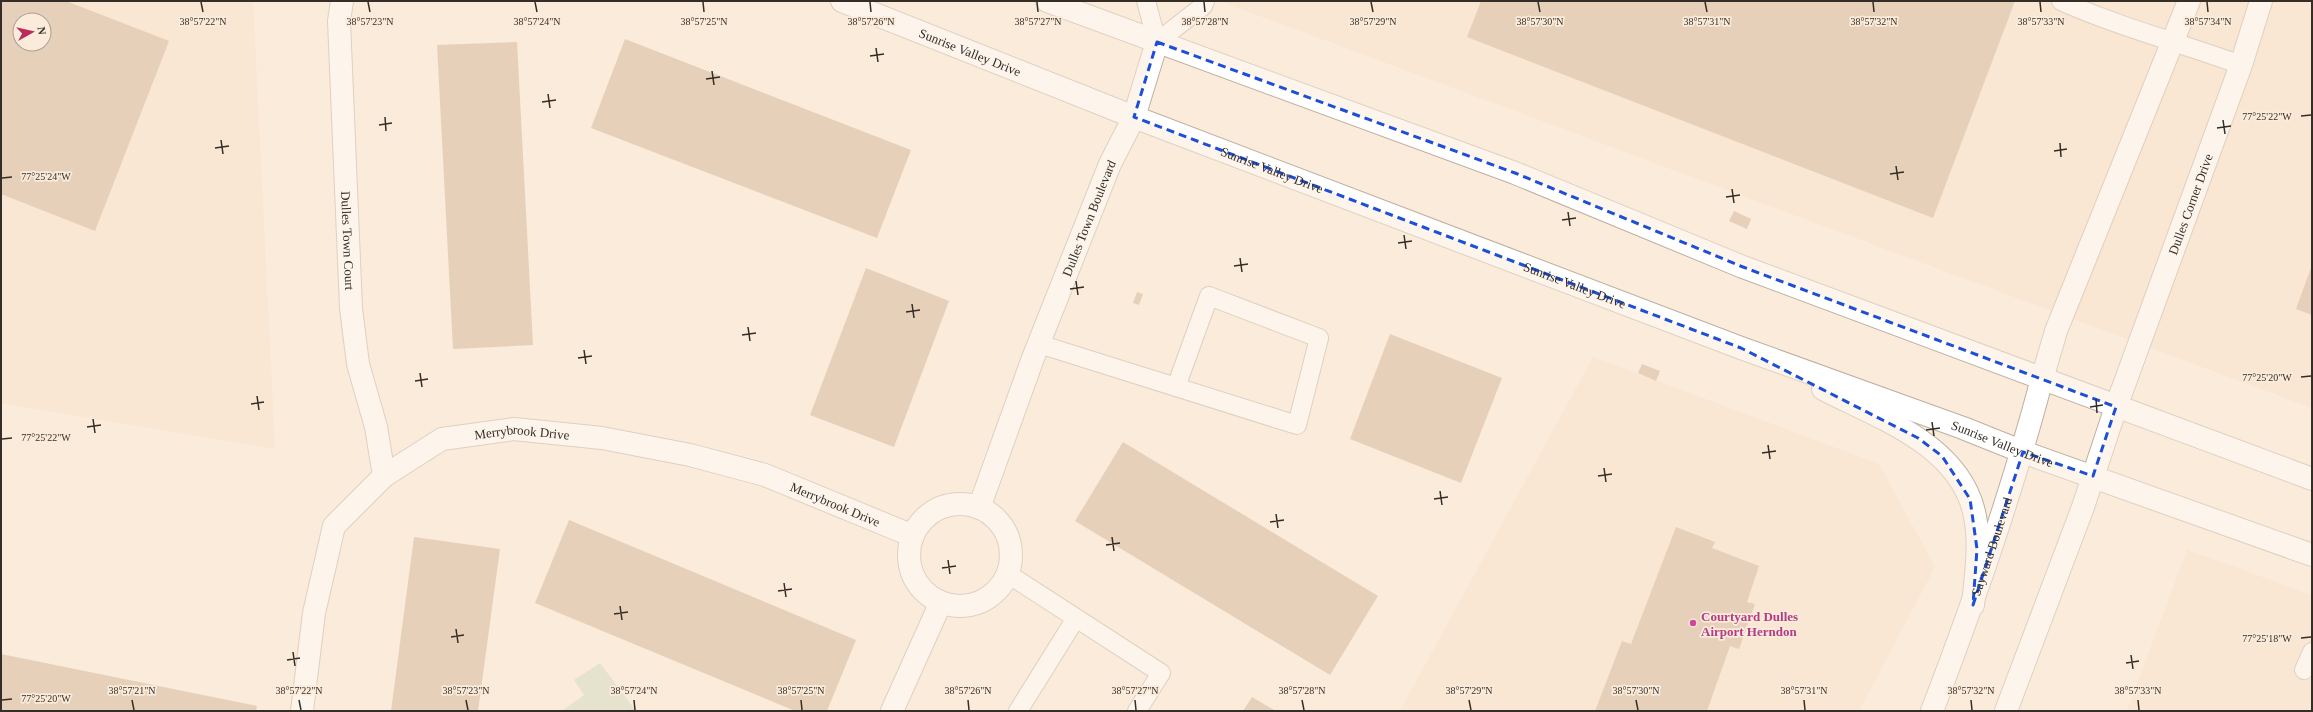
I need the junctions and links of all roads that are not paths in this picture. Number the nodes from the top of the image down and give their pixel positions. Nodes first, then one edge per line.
1 (342, 1) edge
2 (842, 1) edge
3 (1047, 1) edge
4 (1146, 1) edge
5 (1205, 1) edge
6 (2061, 1) edge
7 (2189, 1) edge
8 (2261, 1) edge
9 (2174, 41) junction
10 (1157, 42) junction
11 (2241, 65) junction
12 (1134, 117) junction
13 (1039, 344) junction
14 (1741, 348) junction
15 (2042, 379) junction
16 (1176, 387) junction
17 (2116, 407) junction
18 (2023, 452) junction
19 (384, 476) junction
20 (2093, 476) junction
21 (2312, 479) edge
22 (979, 508) junction
23 (913, 536) junction
24 (2312, 555) edge
25 (1008, 574) junction
26 (941, 602) junction
27 (1973, 605) junction
28 (1076, 618) junction
29 (2312, 652) edge
30 (2304, 670) dead end
31 (302, 711) edge
32 (892, 711) edge
33 (1018, 711) edge
34 (1137, 711) edge
35 (1932, 711) edge
36 (2006, 711) edge

1 - 19 street, Dulles Town Court
2 - 12 street, Sunrise Valley Drive
3 - 10 street
4 - 10 lane
5 - 10 lane
6 - 9 lane
7 - 9 street
8 - 11 street, Dulles Corner Drive
9 - 11 lane
9 - 15 street
10 - 12 street, Dulles Town Boulevard
10 - 15 street
11 - 17 street, Dulles Corner Drive
12 - 13 street, Dulles Town Boulevard
12 - 14 street, Sunrise Valley Drive
13 - 16 lane
13 - 22 street, Dulles Town Boulevard
14 - 18 street, Sunrise Valley Drive
14 - 27 street
15 - 17 street
15 - 18 street, Sayward Boulevard
16 - 16 lane
17 - 20 street
17 - 21 street
18 - 20 street, Sunrise Valley Drive
18 - 27 street, Sayward Boulevard
19 - 23 street, Merrybrook Drive
19 - 31 street, Merrybrook Drive
20 - 24 street, Sunrise Valley Drive
20 - 36 street
22 - 23 street
22 - 25 street
23 - 26 street
25 - 26 street
25 - 28 lane
26 - 32 street
27 - 35 street, Sayward Boulevard
28 - 33 lane
28 - 34 lane
29 - 30 lane

